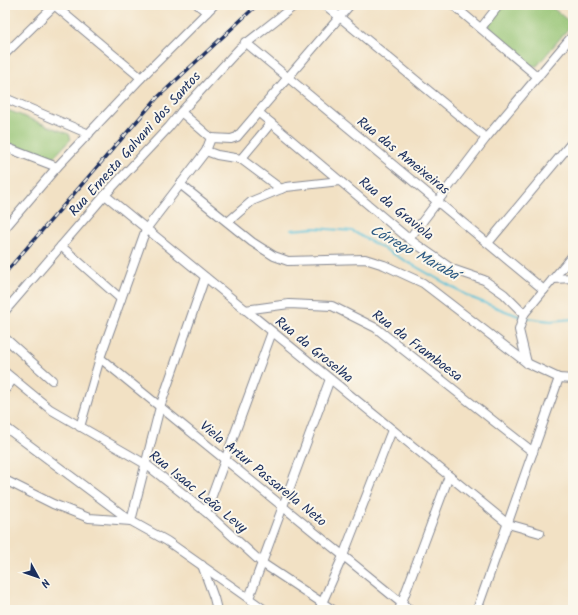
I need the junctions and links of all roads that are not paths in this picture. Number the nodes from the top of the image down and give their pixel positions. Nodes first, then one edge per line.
1 (54, 5) edge
2 (198, 5) edge
3 (214, 5) edge
4 (295, 5) edge
5 (325, 5) edge
6 (350, 5) edge
7 (453, 5) edge
8 (499, 5) edge
9 (207, 12) junction
10 (340, 17) junction
11 (481, 28) junction
12 (573, 35) edge
13 (245, 42) junction
14 (5, 54) edge
15 (538, 77) junction
16 (141, 78) junction
17 (288, 78) junction
18 (5, 98) edge
19 (181, 112) junction
20 (258, 112) junction
21 (271, 123) junction
22 (89, 134) junction
23 (211, 138) junction
24 (486, 138) junction
25 (573, 142) edge
26 (5, 147) edge
27 (206, 151) junction
28 (240, 159) junction
29 (57, 167) junction
30 (340, 181) junction
31 (180, 184) junction
32 (281, 189) junction
33 (105, 195) junction
34 (437, 201) junction
35 (229, 221) junction
36 (5, 228) edge
37 (146, 229) junction
38 (409, 239) junction
39 (488, 242) junction
40 (61, 246) junction
41 (573, 255) edge
42 (205, 277) junction
43 (573, 278) edge
44 (553, 279) junction
45 (544, 290) junction
46 (121, 299) junction
47 (245, 310) junction
48 (5, 311) edge
49 (524, 314) junction
50 (272, 332) junction
51 (5, 338) edge
52 (100, 358) junction
53 (527, 363) junction
54 (5, 372) edge
55 (559, 378) junction
56 (13, 379) junction
57 (573, 379) edge
58 (52, 380) dead end
59 (330, 380) junction
60 (5, 390) edge
61 (160, 407) junction
62 (5, 427) edge
63 (80, 427) junction
64 (392, 430) junction
65 (533, 452) junction
66 (225, 459) junction
67 (147, 465) junction
68 (448, 476) junction
69 (5, 480) edge
70 (283, 507) junction
71 (206, 512) junction
72 (131, 521) junction
73 (508, 524) junction
74 (540, 533) dead end
75 (343, 556) junction
76 (262, 563) junction
77 (202, 565) junction
78 (249, 598) junction
79 (322, 602) junction
80 (400, 607) edge
81 (216, 610) edge
82 (265, 610) edge
83 (319, 610) edge
84 (333, 610) edge
85 (410, 610) edge
86 (477, 610) edge

1 - 14 street
1 - 16 street
2 - 9 street
3 - 9 street
4 - 13 street, Rua Ernesta Galvani dos Santos
5 - 10 street
6 - 10 street
7 - 11 street
8 - 11 street
9 - 16 street
10 - 17 street
10 - 24 street
11 - 15 street
12 - 15 street
13 - 17 street, Rua das Ameixeiras
13 - 19 street, Rua Ernesta Galvani dos Santos
15 - 24 street
16 - 22 street
17 - 20 street
17 - 34 street, Rua das Ameixeiras
18 - 22 street
19 - 23 street
19 - 33 street, Rua Ernesta Galvani dos Santos
20 - 21 street, Rua da Graviola
20 - 23 street
21 - 28 street
21 - 30 street, Rua da Graviola
22 - 29 street
23 - 27 street
24 - 34 street
25 - 39 street
26 - 29 street
27 - 28 street
27 - 31 street
28 - 32 street
29 - 36 street
30 - 32 street
30 - 38 street, Rua da Graviola
31 - 35 street
31 - 37 street
32 - 35 street
33 - 37 street, Rua da Groselha
33 - 40 street, Rua Ernesta Galvani dos Santos
34 - 38 street
34 - 39 street, Rua das Ameixeiras
35 - 53 street
37 - 42 street, Rua da Groselha
37 - 46 street
38 - 49 street, Rua da Graviola
39 - 45 street, Rua das Ameixeiras
40 - 46 street
40 - 48 street, Rua Ernesta Galvani dos Santos
41 - 44 street
42 - 47 street, Rua da Groselha
42 - 61 street
43 - 44 street
44 - 45 street
45 - 49 street
46 - 52 street
47 - 50 street, Rua da Groselha
47 - 65 street, Rua da Framboesa
49 - 53 street
50 - 59 street, Rua da Groselha
50 - 66 street
51 - 58 street
52 - 61 street, Viela Artur Passarella Neto
52 - 63 street
53 - 55 street
54 - 56 street, Rua Isaac Leão Levy
55 - 57 street
55 - 65 street
56 - 60 street
56 - 63 street, Rua Isaac Leão Levy
59 - 64 street, Rua da Groselha
59 - 70 street
61 - 66 street, Viela Artur Passarella Neto
61 - 67 street
62 - 72 street
63 - 67 street, Rua Isaac Leão Levy
64 - 68 street, Rua da Groselha
64 - 75 street
65 - 73 street
66 - 70 street, Viela Artur Passarella Neto
66 - 71 street
67 - 71 street, Rua Isaac Leão Levy
67 - 72 street
68 - 73 street, Rua da Groselha
68 - 80 street
69 - 72 street
70 - 75 street, Viela Artur Passarella Neto
70 - 76 street
71 - 76 street, Rua Isaac Leão Levy
72 - 77 street
73 - 74 street
73 - 86 street
75 - 79 street
75 - 80 street, Viela Artur Passarella Neto
76 - 78 street
76 - 79 street, Rua Isaac Leão Levy
77 - 78 street
77 - 81 street
78 - 82 street
79 - 83 street
79 - 84 street, Rua Isaac Leão Levy
80 - 85 street, Viela Artur Passarella Neto

